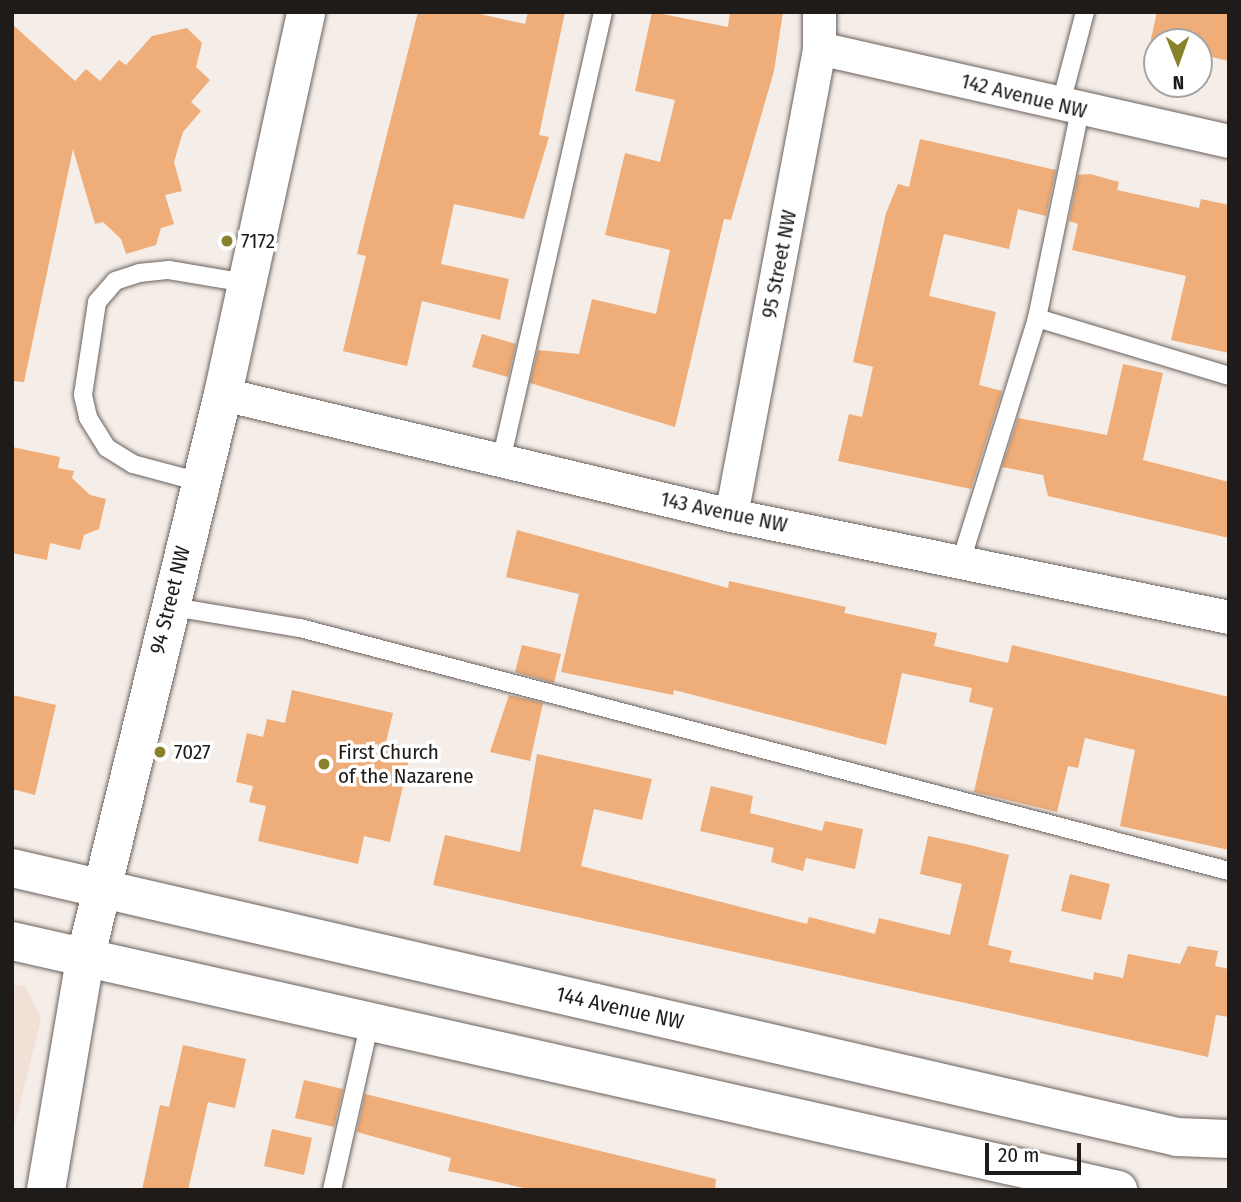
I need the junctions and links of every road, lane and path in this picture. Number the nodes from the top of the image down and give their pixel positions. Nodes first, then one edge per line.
1 (306, 12) edge
2 (603, 12) edge
3 (819, 12) edge
4 (1085, 12) edge
5 (819, 48) junction
6 (1071, 106) junction
7 (1229, 141) edge
8 (247, 283) junction
9 (1037, 318) junction
10 (1229, 376) edge
11 (223, 394) junction
12 (501, 461) junction
13 (200, 482) junction
14 (732, 515) junction
15 (961, 561) junction
16 (167, 606) junction
17 (1229, 617) edge
18 (12, 868) edge
19 (1229, 871) edge
20 (102, 887) junction
21 (12, 942) edge
22 (85, 959) junction
23 (370, 1021) junction
24 (1229, 1139) edge
25 (46, 1190) edge
26 (332, 1190) edge
27 (1118, 1190) edge

1 - 8 street, 94 Street NW
2 - 12 lane
3 - 5 street, 95 Street NW
4 - 6 lane
5 - 6 street, 142 Avenue NW
5 - 14 street, 95 Street NW
6 - 7 street, 142 Avenue NW
6 - 9 lane
8 - 11 street, 94 Street NW
8 - 13 lane
9 - 10 lane
9 - 15 lane
11 - 12 street, 143 Avenue NW
11 - 13 street, 94 Street NW
12 - 14 street, 143 Avenue NW
13 - 16 street, 94 Street NW
14 - 15 street, 143 Avenue NW
15 - 17 street, 143 Avenue NW
16 - 19 lane
16 - 20 street, 94 Street NW
18 - 20 street, 144 Avenue NW
20 - 22 street, 94 Street NW
20 - 24 street, 144 Avenue NW
21 - 22 street
22 - 23 street
22 - 25 street, 94 Street NW
23 - 26 lane
23 - 27 street

